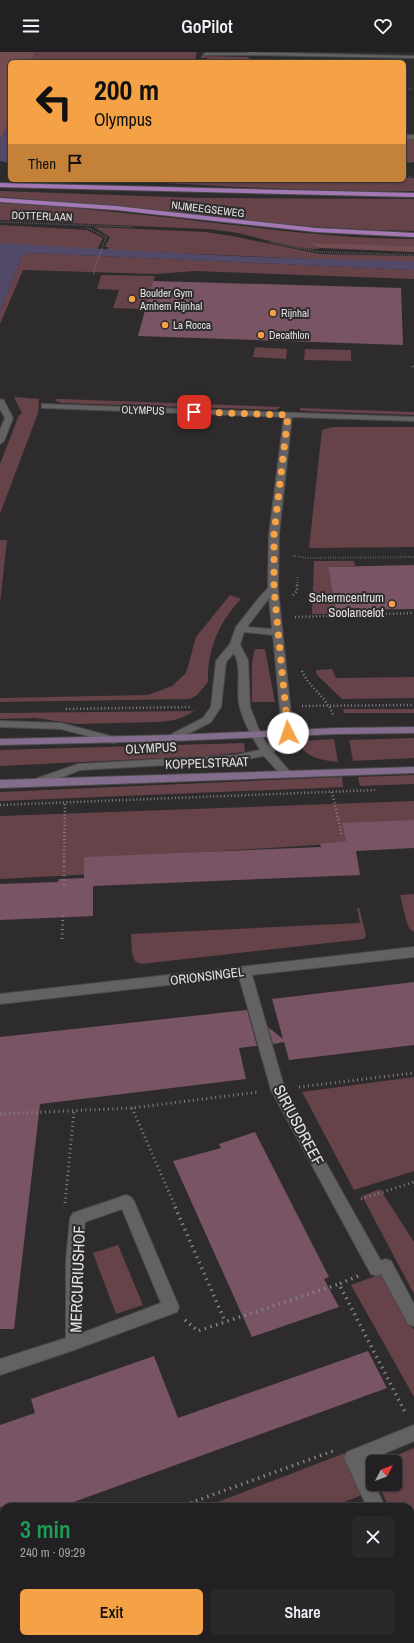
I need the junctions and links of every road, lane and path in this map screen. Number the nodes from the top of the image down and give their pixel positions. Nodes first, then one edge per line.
1 (249, 53) edge
2 (205, 54) dead end
3 (306, 56) junction
4 (414, 57) edge
5 (307, 60) edge
6 (0, 185) edge
7 (414, 196) edge
8 (0, 200) edge
9 (0, 222) edge
10 (414, 235) edge
11 (94, 275) dead end
12 (414, 366) edge
13 (411, 367) dead end
14 (0, 402) edge
15 (45, 406) dead end
16 (288, 415) junction
17 (414, 419) edge
18 (0, 441) edge
19 (414, 557) edge
20 (308, 558) dead end
21 (274, 589) junction
22 (414, 613) edge
23 (293, 617) dead end
24 (240, 629) junction
25 (278, 632) junction
26 (235, 645) junction
27 (300, 664) dead end
28 (414, 705) edge
29 (286, 706) junction
30 (331, 706) junction
31 (216, 707) junction
32 (59, 709) dead end
33 (0, 724) edge
34 (414, 730) edge
35 (288, 733) junction
36 (256, 735) junction
37 (172, 738) junction
38 (114, 740) junction
39 (0, 742) edge
40 (267, 752) junction
41 (414, 770) edge
42 (287, 775) junction
43 (39, 782) junction
44 (0, 784) edge
45 (350, 791) dead end
46 (332, 792) junction
47 (65, 803) junction
48 (0, 805) edge
49 (342, 836) dead end
50 (64, 885) dead end
51 (63, 913) dead end
52 (62, 939) dead end
53 (414, 952) edge
54 (244, 971) junction
55 (0, 999) edge
56 (414, 1073) edge
57 (278, 1090) junction
58 (132, 1108) junction
59 (74, 1112) junction
60 (0, 1114) edge
61 (414, 1182) edge
62 (342, 1206) junction
63 (64, 1212) dead end
64 (377, 1269) junction
65 (339, 1284) junction
66 (171, 1307) junction
67 (414, 1319) edge
68 (225, 1321) junction
69 (74, 1343) junction
70 (0, 1367) edge
71 (407, 1416) dead end
72 (414, 1433) edge
73 (353, 1458) junction
74 (192, 1502) edge
75 (374, 1503) edge

1 - 2 street
1 - 3 street
3 - 4 street
3 - 5 street
6 - 7 main road, NIJMEEGSEWEG
8 - 10 main road, NIJMEEGSEWEG
9 - 11 path, DOTTERLAAN
12 - 13 path
14 - 18 street
15 - 16 street, OLYMPUS
16 - 17 street, OLYMPUS
16 - 21 street
19 - 20 path
21 - 24 street
21 - 25 street
22 - 23 path
24 - 25 street
24 - 26 street
25 - 29 street
26 - 31 street
26 - 36 street
27 - 30 path
28 - 30 path
29 - 30 path
29 - 35 street
31 - 32 path
31 - 37 street, OLYMPUS
33 - 38 street
34 - 35 street, KOPPELSTRAAT
35 - 36 street, KOPPELSTRAAT
35 - 40 street
36 - 37 street, KOPPELSTRAAT
36 - 40 street
37 - 38 street, KOPPELSTRAAT
38 - 39 street, KOPPELSTRAAT
40 - 42 street
40 - 43 street, OLYMPUS
41 - 42 street, KOPPELSTRAAT
42 - 43 street, KOPPELSTRAAT
43 - 44 street, KOPPELSTRAAT
45 - 46 path
46 - 47 path
46 - 49 path
47 - 48 path
47 - 50 path
51 - 52 path
53 - 54 street, ORIONSINGEL
54 - 55 street, ORIONSINGEL
54 - 57 street, SIRIUSDREEF
56 - 57 path
57 - 58 path
57 - 62 street, SIRIUSDREEF
58 - 59 path
58 - 68 path
59 - 60 path
59 - 63 path
61 - 62 path
62 - 64 street, SIRIUSDREEF
64 - 65 path
64 - 67 street
65 - 68 path
65 - 71 path
66 - 68 path
66 - 69 street, MERCURIUSHOF
66 - 69 street, MERCURIUSHOF
69 - 70 street, MERCURIUSHOF
72 - 73 street
73 - 74 path
73 - 75 street

